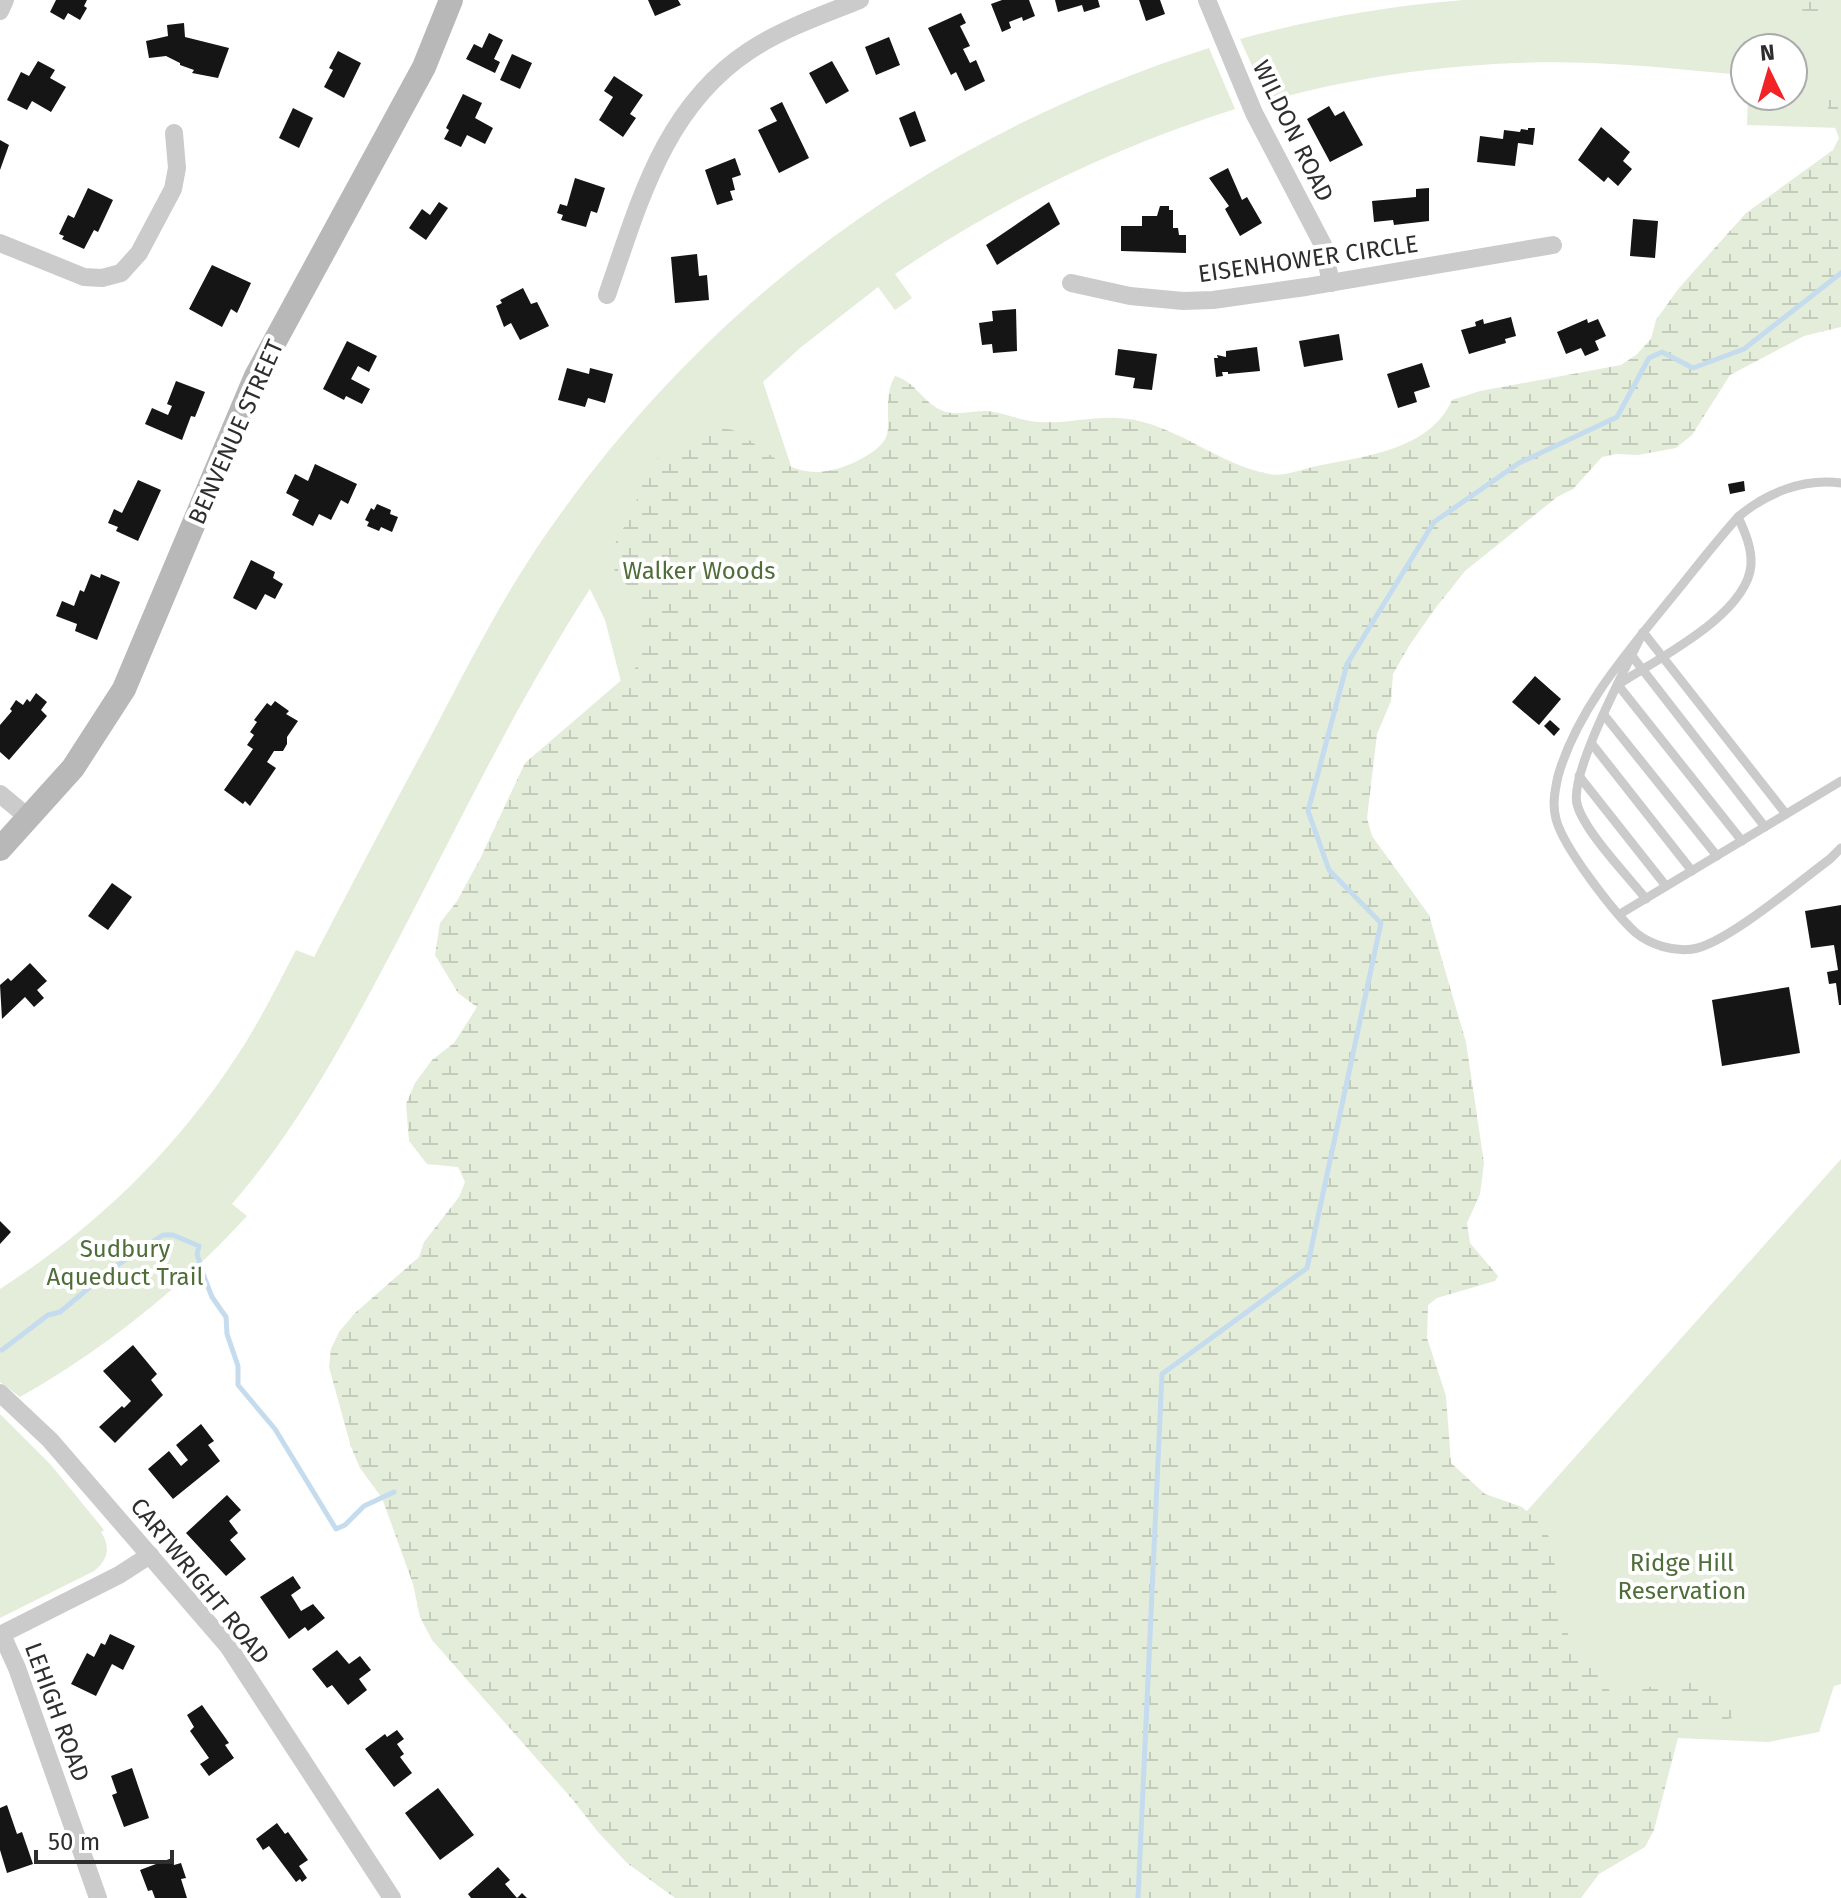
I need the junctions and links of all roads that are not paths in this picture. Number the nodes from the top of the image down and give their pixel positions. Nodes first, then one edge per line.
1 (5, 0) edge
2 (451, 0) edge
3 (860, 0) edge
4 (1207, 0) edge
5 (0, 11) edge
6 (174, 133) dead end
7 (0, 243) edge
8 (1553, 245) dead end
9 (1071, 283) dead end
10 (1331, 283) junction
11 (607, 295) dead end
12 (1841, 483) edge
13 (1738, 517) junction
14 (1643, 632) junction
15 (1632, 656) junction
16 (1662, 656) junction
17 (1642, 669) junction
18 (1618, 685) junction
19 (1594, 700) junction
20 (1604, 715) junction
21 (1592, 744) junction
22 (1579, 776) junction
23 (1841, 781) edge
24 (0, 794) edge
25 (1786, 814) junction
26 (29, 818) junction
27 (1765, 827) junction
28 (1742, 841) junction
29 (1841, 848) edge
30 (0, 849) edge
31 (1717, 856) junction
32 (1692, 871) junction
33 (1666, 886) junction
34 (1646, 899) junction
35 (1620, 914) junction
36 (0, 1393) edge
37 (150, 1555) junction
38 (1, 1635) edge
39 (98, 1898) edge
40 (392, 1898) edge

1 - 5 street
2 - 26 street, BENVENUE STREET
3 - 11 street
4 - 10 street, WILDON ROAD
6 - 7 street
8 - 10 street, EISENHOWER CIRCLE
9 - 10 street, EISENHOWER CIRCLE
12 - 13 lane
13 - 14 lane
13 - 16 lane
14 - 15 lane
14 - 16 lane
14 - 19 lane
15 - 17 lane
15 - 18 lane
16 - 17 lane
16 - 25 lane
17 - 18 lane
17 - 27 lane
18 - 19 lane
18 - 20 lane
18 - 28 lane
19 - 35 lane
20 - 21 lane
20 - 31 lane
21 - 22 lane
21 - 32 lane
22 - 33 lane
22 - 34 lane
23 - 25 lane
24 - 26 street
25 - 27 lane
26 - 30 street, BENVENUE STREET
27 - 28 lane
28 - 31 lane
29 - 35 lane
31 - 32 lane
32 - 33 lane
33 - 34 lane
34 - 35 lane
36 - 37 street, CARTWRIGHT ROAD
37 - 38 street
37 - 40 street, CARTWRIGHT ROAD
38 - 39 street, LEHIGH ROAD

